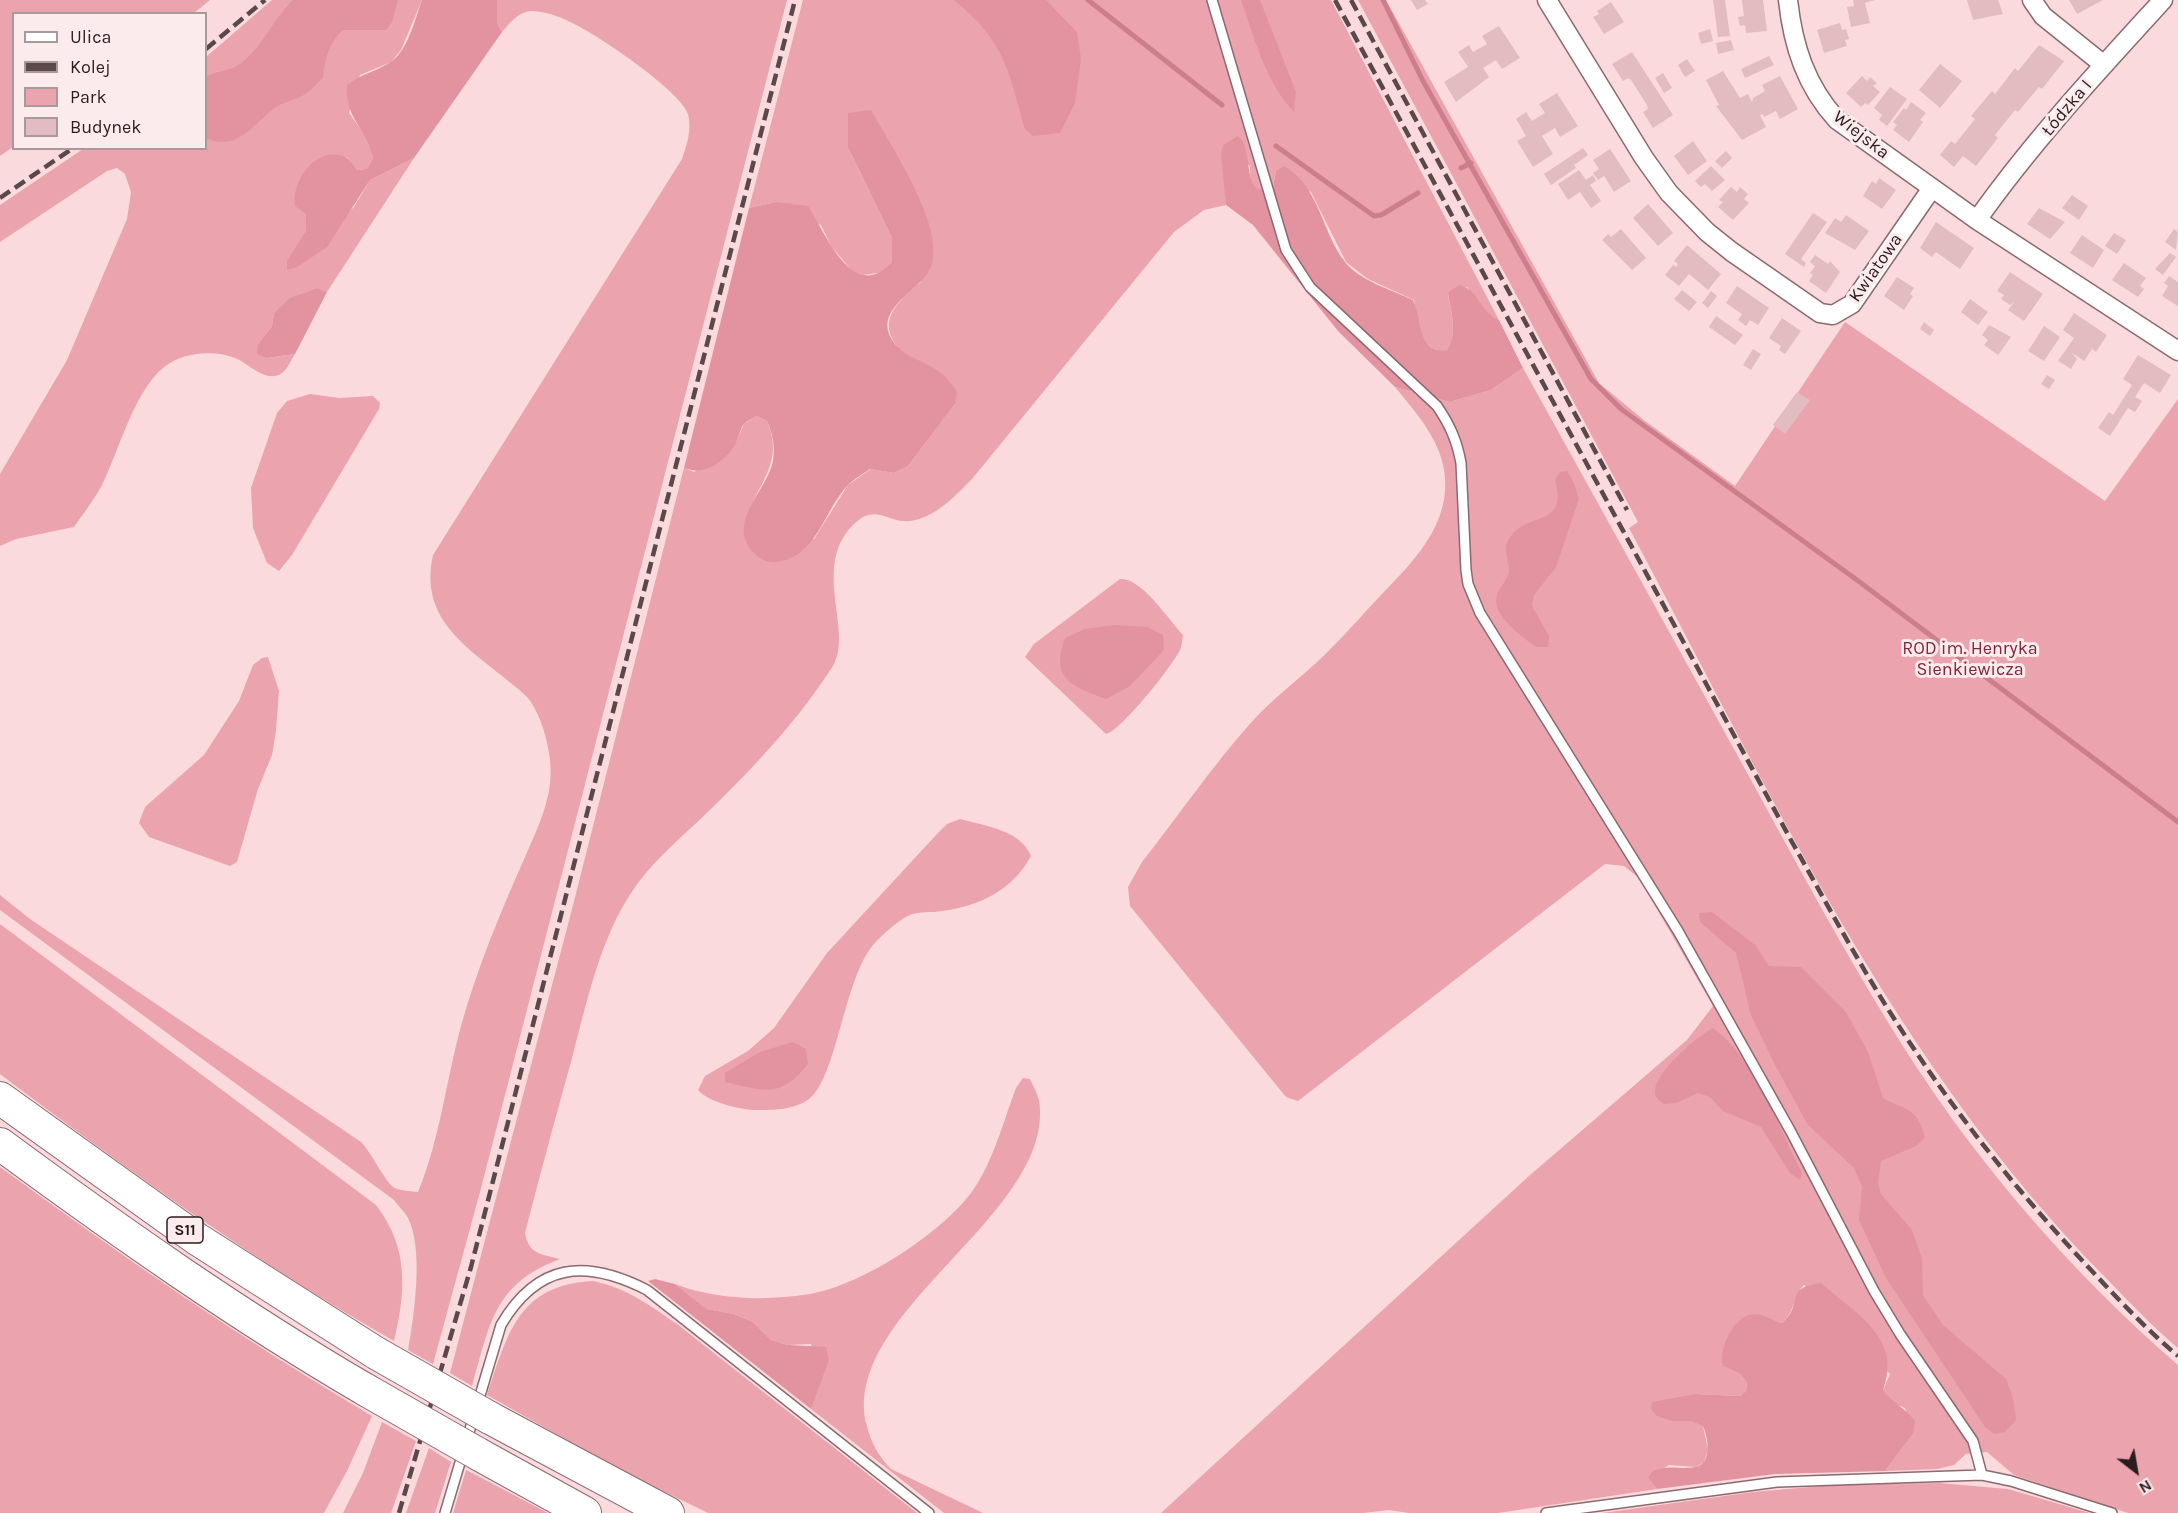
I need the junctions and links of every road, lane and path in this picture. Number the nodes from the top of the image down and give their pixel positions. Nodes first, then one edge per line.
1 (1212, 0) edge
2 (1547, 0) edge
3 (1788, 0) edge
4 (2032, 0) edge
5 (2163, 0) edge
6 (2104, 65) junction
7 (1932, 188) junction
8 (1977, 220) junction
9 (2178, 351) edge
10 (0, 1098) edge
11 (0, 1144) edge
12 (1982, 1475) junction
13 (445, 1513) edge
14 (585, 1513) edge
15 (668, 1513) edge
16 (929, 1513) edge
17 (1546, 1513) edge
18 (2112, 1513) edge

1 - 12 lane
2 - 7 street, Kwiatowa
3 - 7 street, Wiejska
4 - 6 street
5 - 6 street, Łódzka I
6 - 8 street, Łódzka I
7 - 8 street
8 - 9 street
10 - 15 highway, S11, bridge
11 - 14 highway, S11, bridge
12 - 17 lane
12 - 18 lane
13 - 16 lane

